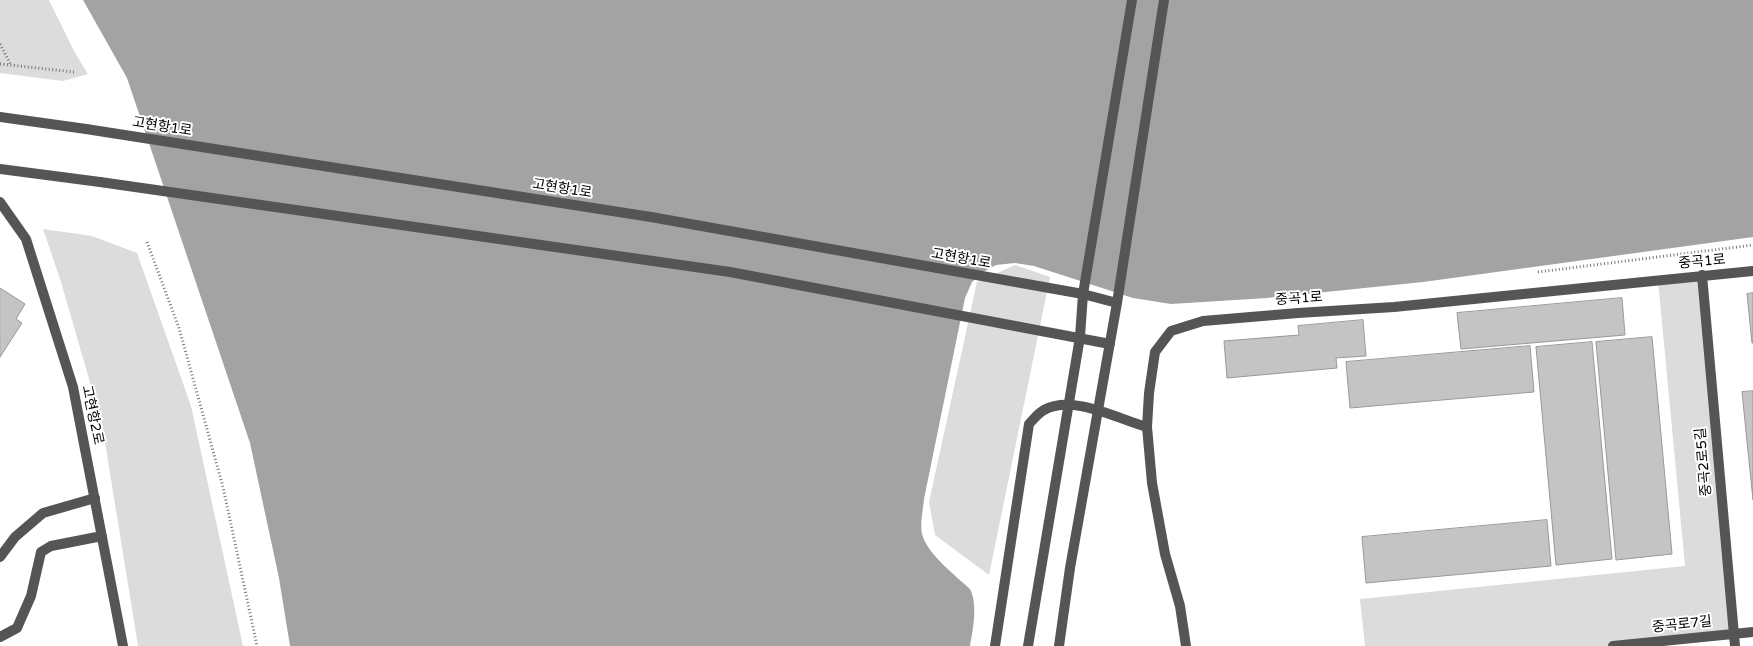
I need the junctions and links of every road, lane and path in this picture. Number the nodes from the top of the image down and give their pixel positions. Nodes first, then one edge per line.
1 (1132, 0) edge
2 (1164, 0) edge
3 (0, 44) edge
4 (0, 64) edge
5 (11, 65) junction
6 (74, 72) dead end
7 (0, 117) edge
8 (0, 169) edge
9 (0, 202) edge
10 (147, 242) dead end
11 (1753, 271) edge
12 (1702, 275) junction
13 (1083, 294) junction
14 (1117, 303) junction
15 (1080, 337) junction
16 (1110, 344) junction
17 (1147, 427) junction
18 (95, 498) junction
19 (102, 536) junction
20 (0, 558) edge
21 (1753, 632) edge
22 (1734, 634) junction
23 (0, 637) edge
24 (123, 646) edge
25 (257, 646) edge
26 (995, 646) edge
27 (1028, 646) edge
28 (1059, 646) edge
29 (1186, 646) edge
30 (1613, 646) edge
31 (1735, 646) edge

1 - 13 street, bridge
2 - 14 street, bridge
3 - 5 path
4 - 5 path
5 - 6 path
7 - 13 street, 고현항1로, bridge
8 - 15 street, bridge
9 - 18 street, 고현항2로
10 - 25 path
11 - 12 street, 중곡1로
12 - 17 street, 중곡1로
12 - 22 street, 중곡2로5길
13 - 14 street, 고현항1로, bridge
13 - 15 street, bridge
14 - 16 street, bridge
15 - 16 street, bridge
15 - 27 street, bridge
16 - 28 street, bridge
17 - 26 street
17 - 29 street, 중곡1로
18 - 19 street, 고현항2로
18 - 20 street
19 - 23 street
19 - 24 street, 고현항2로
21 - 22 street, 중곡로7길
22 - 30 street, 중곡로7길
22 - 31 street, 중곡2로5길

